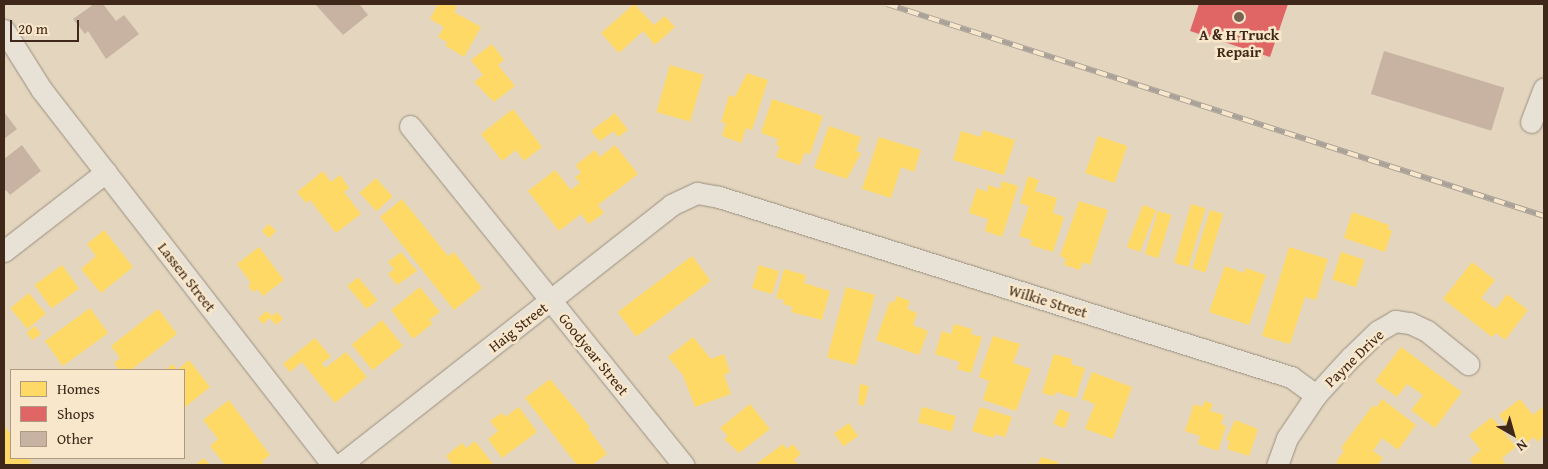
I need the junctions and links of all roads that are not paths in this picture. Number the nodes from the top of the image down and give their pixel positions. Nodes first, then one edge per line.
1 (4, 30) edge
2 (4, 48) edge
3 (1544, 88) edge
4 (41, 89) junction
5 (1531, 122) dead end
6 (410, 126) dead end
7 (106, 172) junction
8 (697, 193) joint
9 (4, 251) edge
10 (552, 301) junction
11 (1468, 364) dead end
12 (1316, 395) junction
13 (332, 465) edge
14 (340, 465) edge
15 (684, 465) edge
16 (1277, 465) edge

1 - 4 street, Lassen Street
2 - 4 street, Lassen Street
3 - 5 street
4 - 7 street, Lassen Street
6 - 10 street, Goodyear Street
7 - 9 street
7 - 13 street, Lassen Street
8 - 10 street, Haig Street
8 - 12 street, Wilkie Street
10 - 14 street, Haig Street
10 - 15 street, Goodyear Street
11 - 12 street, Payne Drive
12 - 16 street

